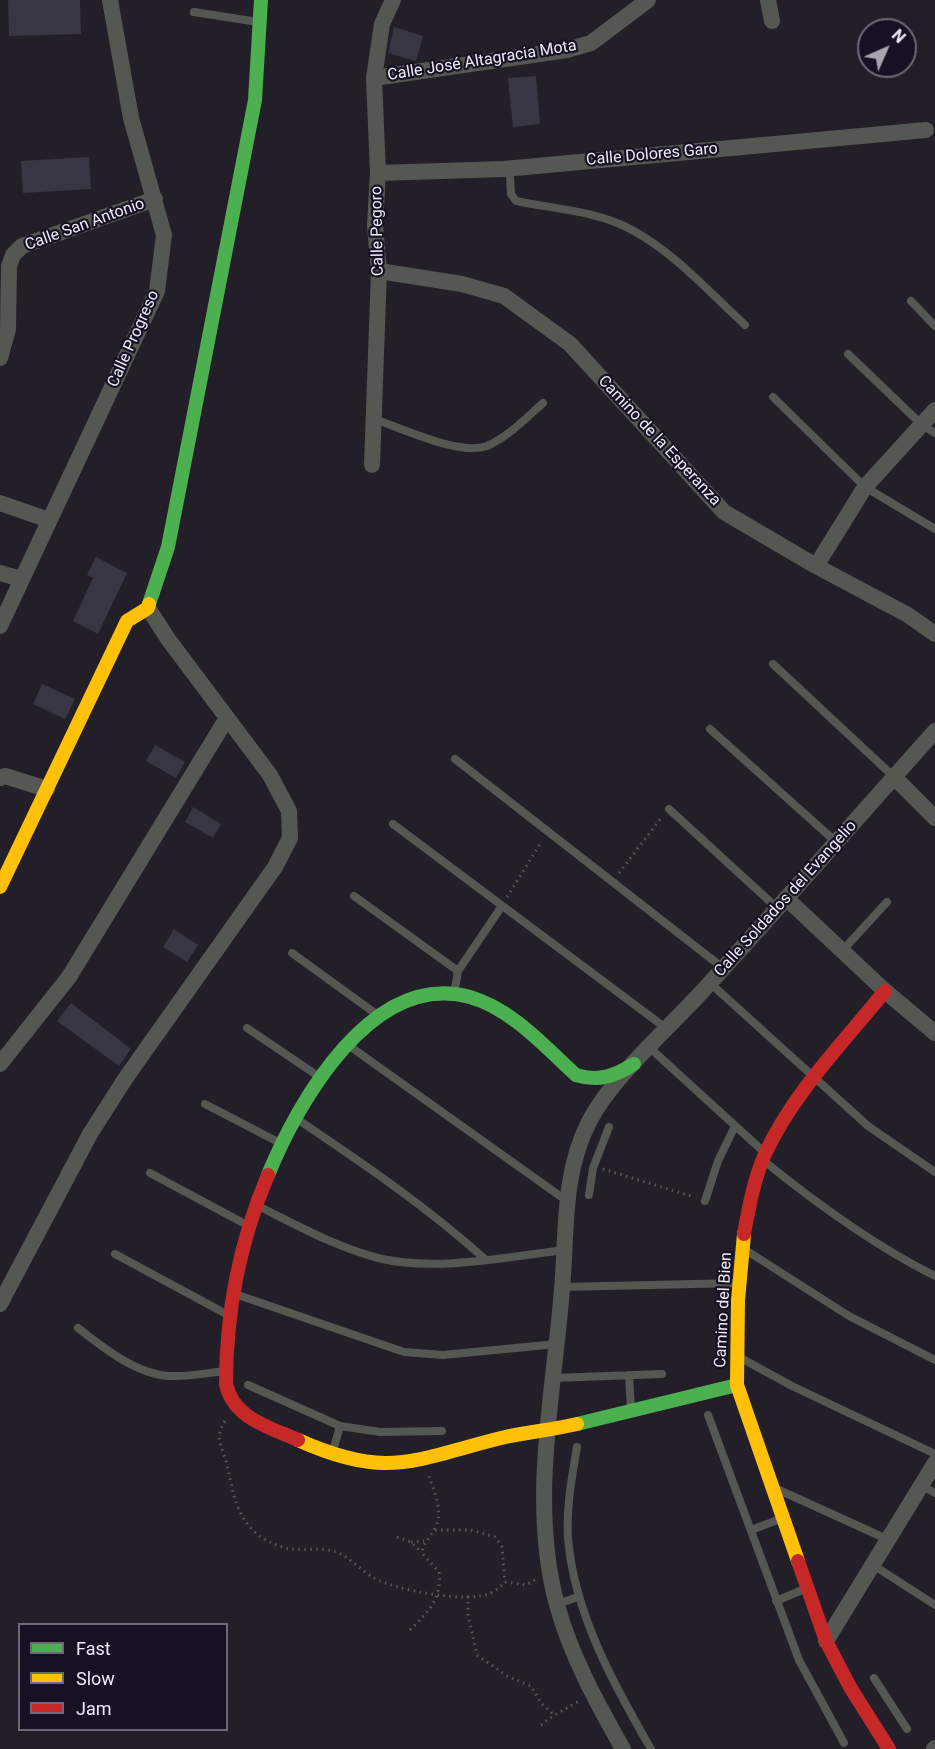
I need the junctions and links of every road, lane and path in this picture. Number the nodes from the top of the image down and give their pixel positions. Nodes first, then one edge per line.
1 (110, 0) edge
2 (261, 0) edge
3 (393, 0) edge
4 (648, 0) edge
5 (768, 0) edge
6 (194, 12) dead end
7 (772, 21) dead end
8 (260, 22) junction
9 (374, 78) junction
10 (930, 129) edge
11 (504, 169) junction
12 (378, 172) junction
13 (155, 199) junction
14 (379, 271) junction
15 (910, 301) dead end
16 (745, 325) dead end
17 (935, 326) edge
18 (848, 354) dead end
19 (0, 358) edge
20 (773, 397) dead end
21 (543, 403) dead end
22 (935, 410) edge
23 (374, 419) junction
24 (929, 429) edge
25 (372, 465) dead end
26 (865, 487) junction
27 (0, 503) edge
28 (49, 520) junction
29 (935, 529) edge
30 (816, 566) junction
31 (0, 573) edge
32 (21, 579) junction
33 (148, 608) junction
34 (0, 626) edge
35 (935, 634) edge
36 (772, 664) dead end
37 (227, 718) junction
38 (710, 729) dead end
39 (935, 731) edge
40 (455, 759) dead end
41 (894, 777) junction
42 (0, 778) edge
43 (47, 789) junction
44 (669, 808) joint
45 (935, 818) edge
46 (393, 824) dead end
47 (548, 832) junction
48 (836, 842) junction
49 (612, 882) junction
50 (0, 887) edge
51 (354, 896) dead end
52 (887, 902) dead end
53 (782, 903) junction
54 (502, 906) junction
55 (842, 951) junction
56 (292, 953) dead end
57 (723, 968) junction
58 (458, 972) junction
59 (710, 983) junction
60 (885, 991) junction
61 (454, 994) junction
62 (380, 1017) junction
63 (247, 1028) dead end
64 (668, 1029) junction
65 (934, 1030) edge
66 (345, 1043) junction
67 (650, 1048) junction
68 (0, 1064) edge
69 (634, 1064) junction
70 (319, 1076) junction
71 (815, 1079) junction
72 (205, 1104) dead end
73 (294, 1117) junction
74 (735, 1126) junction
75 (609, 1127) dead end
76 (280, 1143) junction
77 (764, 1156) junction
78 (573, 1163) junction
79 (592, 1168) junction
80 (935, 1172) edge
81 (150, 1173) dead end
82 (589, 1195) dead end
83 (567, 1201) junction
84 (705, 1201) joint
85 (256, 1205) junction
86 (247, 1226) junction
87 (744, 1248) junction
88 (564, 1250) junction
89 (115, 1254) dead end
90 (486, 1260) junction
91 (935, 1276) edge
92 (740, 1283) junction
93 (562, 1287) junction
94 (235, 1294) junction
95 (0, 1304) edge
96 (233, 1318) junction
97 (78, 1328) dead end
98 (557, 1344) junction
99 (736, 1355) junction
100 (935, 1360) edge
101 (226, 1371) junction
102 (662, 1374) dead end
103 (629, 1375) junction
104 (554, 1378) junction
105 (248, 1385) dead end
106 (737, 1385) junction
107 (237, 1409) junction
108 (631, 1411) junction
109 (708, 1414) dead end
110 (340, 1426) junction
111 (442, 1431) dead end
112 (548, 1431) junction
113 (577, 1447) dead end
114 (332, 1454) junction
115 (935, 1454) edge
116 (427, 1460) junction
117 (935, 1463) edge
118 (773, 1487) junction
119 (928, 1489) edge
120 (784, 1518) junction
121 (435, 1530) junction
122 (751, 1530) junction
123 (397, 1537) dead end
124 (424, 1540) junction
125 (889, 1540) junction
126 (411, 1542) junction
127 (422, 1553) junction
128 (873, 1566) junction
129 (551, 1573) junction
130 (505, 1582) junction
131 (808, 1588) junction
132 (439, 1595) junction
133 (468, 1596) junction
134 (578, 1597) junction
135 (776, 1601) junction
136 (556, 1604) junction
137 (935, 1605) edge
138 (410, 1630) dead end
139 (826, 1641) junction
140 (874, 1678) dead end
141 (593, 1693) junction
142 (880, 1713) junction
143 (553, 1714) junction
144 (541, 1725) dead end
145 (906, 1729) dead end
146 (844, 1743) dead end
147 (622, 1749) edge
148 (651, 1749) edge
149 (889, 1749) edge

1 - 13 street, Calle Progreso
2 - 8 street
3 - 9 street, Calle Pegoro
4 - 9 street, Calle José Altagracia Mota
5 - 7 street
6 - 8 lane
8 - 33 street
9 - 12 street, Calle Pegoro
10 - 11 street, Calle Dolores Garo
11 - 12 street, Calle Dolores Garo
11 - 16 lane
12 - 14 street, Calle Pegoro
13 - 19 street, Calle San Antonio
13 - 28 street, Calle Progreso
14 - 23 street, Calle Pegoro
14 - 30 street, Camino de la Esperanza
15 - 17 lane
18 - 24 lane
20 - 26 lane
21 - 23 lane
22 - 24 street
23 - 25 street, Calle Pegoro
24 - 26 street
26 - 29 lane
26 - 30 street
27 - 28 street
28 - 32 street, Calle Progreso
30 - 35 street, Camino de la Esperanza
31 - 32 street
32 - 34 street, Calle Progreso
33 - 37 street
33 - 43 street
36 - 41 lane
37 - 68 street
37 - 95 street
38 - 48 lane
39 - 41 street, Calle Soldados del Evangelio
40 - 47 lane
41 - 45 street
41 - 48 street, Calle Soldados del Evangelio
42 - 43 street
43 - 50 street
44 - 49 path
44 - 53 lane
46 - 54 lane
47 - 49 lane
47 - 54 path
48 - 53 street, Calle Soldados del Evangelio
49 - 57 lane
51 - 58 lane
52 - 55 lane
53 - 55 street
53 - 57 street, Calle Soldados del Evangelio
54 - 58 lane
54 - 64 lane
55 - 60 street
56 - 62 lane
57 - 59 street, Calle Soldados del Evangelio
58 - 61 lane
59 - 64 street, Calle Soldados del Evangelio
59 - 71 lane
60 - 65 street
60 - 71 street, Camino del Bien
61 - 62 street
61 - 69 street
62 - 66 street
63 - 70 lane
64 - 67 street, Calle Soldados del Evangelio
66 - 70 street
66 - 83 lane
67 - 69 street, Calle Soldados del Evangelio
67 - 74 lane
69 - 78 street, Calle Soldados del Evangelio
70 - 73 street
71 - 77 street, Camino del Bien
71 - 80 lane
72 - 76 lane
73 - 76 street
73 - 90 lane
74 - 77 lane
74 - 84 lane
75 - 79 lane
76 - 85 street
77 - 87 street, Camino del Bien
77 - 91 lane
78 - 79 lane
78 - 83 street, Calle Soldados del Evangelio
79 - 82 lane
79 - 84 path
81 - 86 lane
83 - 88 street, Calle Soldados del Evangelio
85 - 86 street
85 - 90 lane
86 - 94 street
87 - 92 street, Camino del Bien
87 - 100 lane
88 - 90 lane
88 - 93 street, Calle Soldados del Evangelio
89 - 96 lane
92 - 93 lane
92 - 99 street, Camino del Bien
93 - 98 street, Calle Soldados del Evangelio
94 - 96 street
94 - 98 lane
96 - 101 street
97 - 101 lane
98 - 104 street, Calle Soldados del Evangelio
99 - 106 street, Camino del Bien
99 - 115 lane
101 - 107 street
102 - 103 lane
103 - 104 lane
103 - 108 lane
104 - 112 street, Calle Soldados del Evangelio
105 - 110 lane
106 - 108 street
106 - 118 street, Camino del Bien
107 - 114 street
107 - 132 path
108 - 112 street
109 - 122 lane
110 - 111 lane
110 - 114 lane
112 - 116 street
112 - 129 street, Calle Soldados del Evangelio
113 - 134 lane
114 - 116 street
116 - 121 path
117 - 119 street
118 - 120 street, Camino del Bien
118 - 125 lane
119 - 125 street
120 - 122 lane
120 - 131 street, Camino del Bien
121 - 124 path
121 - 130 path
122 - 135 lane
123 - 126 path
124 - 126 path
124 - 127 path
125 - 128 street
126 - 127 path
127 - 132 path
128 - 137 lane
128 - 139 street
129 - 130 path
129 - 136 street, Calle Soldados del Evangelio
130 - 133 path
131 - 135 lane
131 - 139 street, Camino del Bien
132 - 133 path
132 - 138 path
133 - 143 path
134 - 136 lane
134 - 148 lane
135 - 146 lane
136 - 141 street, Calle Soldados del Evangelio
139 - 142 street, Camino del Bien
140 - 142 lane
141 - 143 path
141 - 147 street, Calle Soldados del Evangelio
142 - 145 lane
142 - 149 street, Camino del Bien
143 - 144 path

